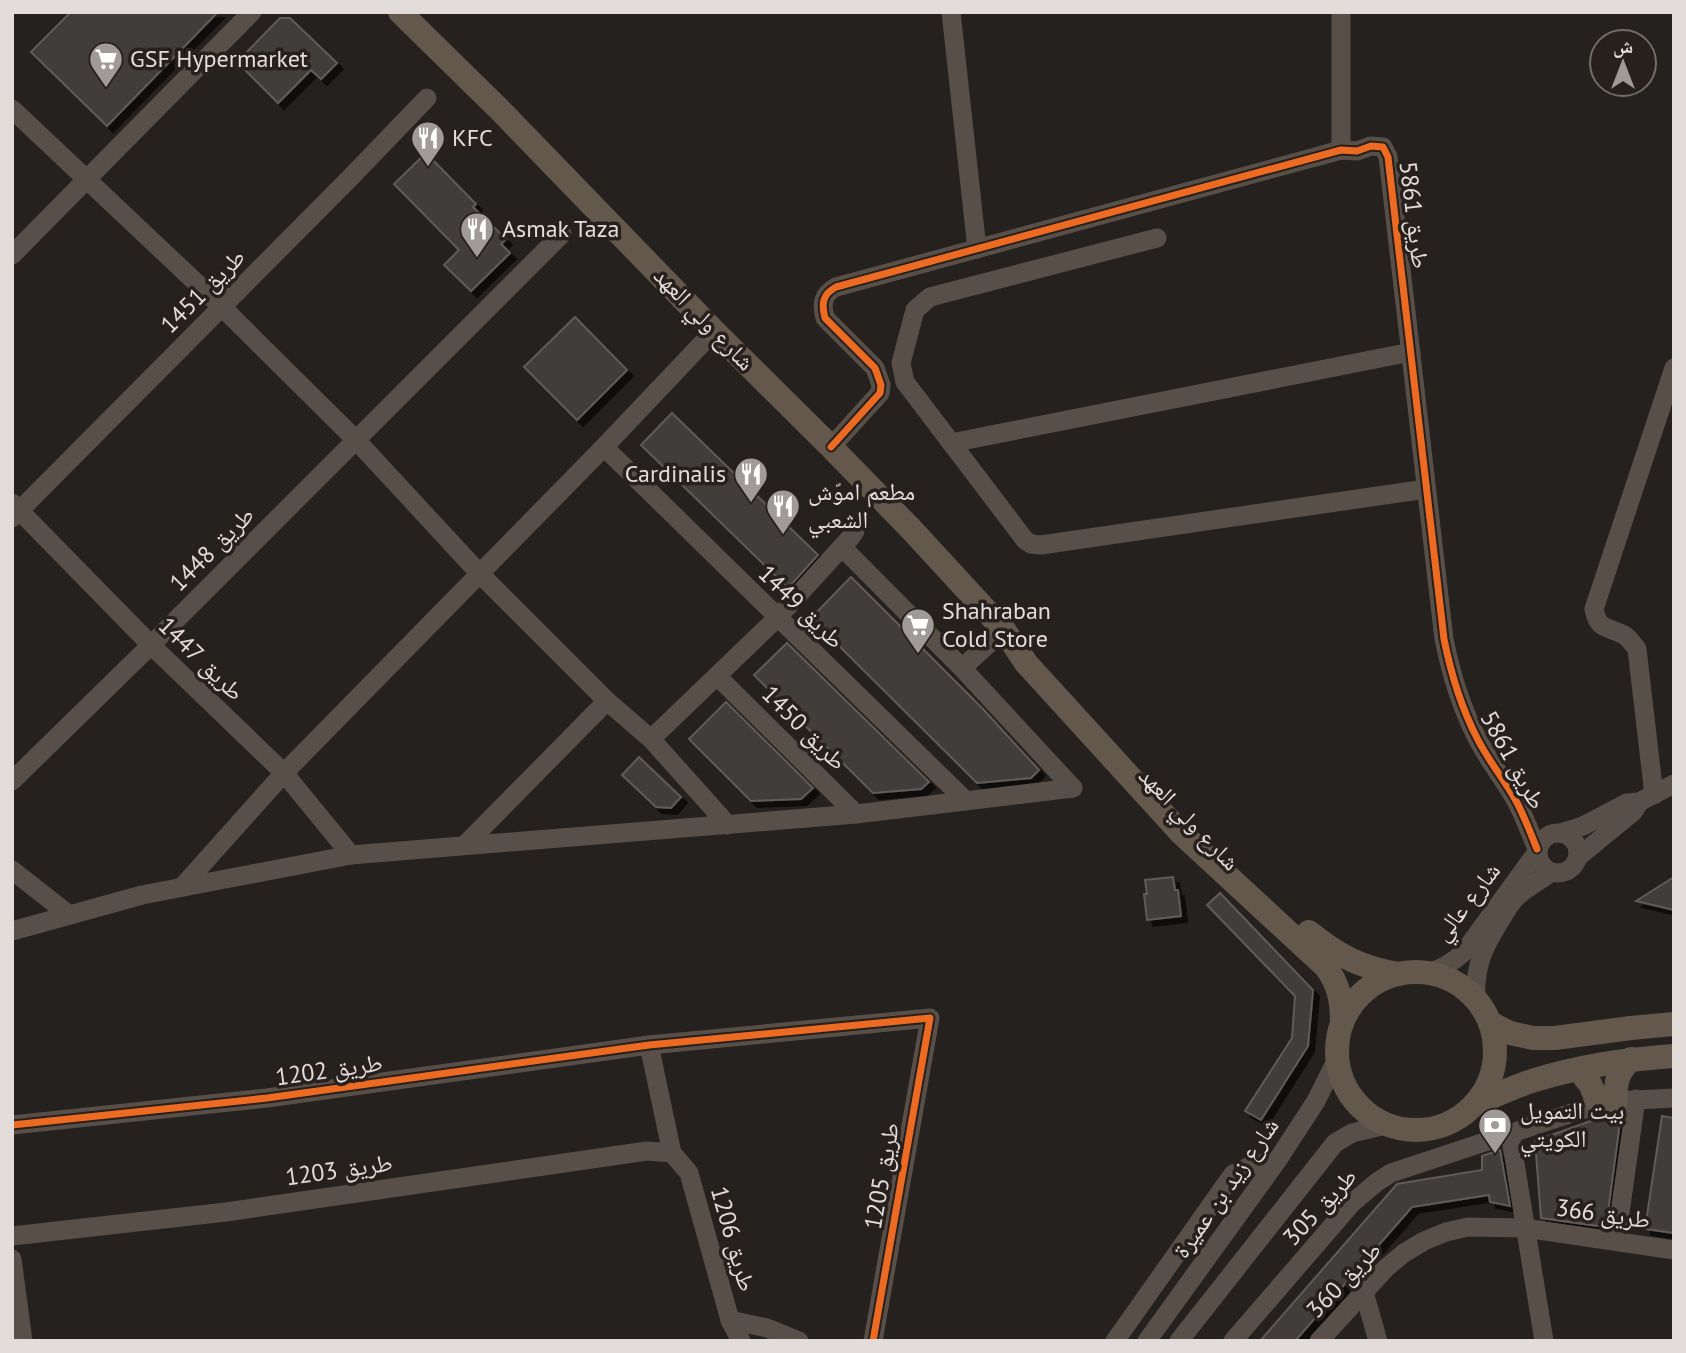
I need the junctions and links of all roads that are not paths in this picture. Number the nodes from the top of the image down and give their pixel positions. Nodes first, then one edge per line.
1 (253, 12) edge
2 (400, 12) edge
3 (951, 12) edge
4 (1341, 12) edge
5 (426, 98) dead end
6 (12, 109) edge
7 (1341, 150) junction
8 (87, 181) junction
9 (562, 234) dead end
10 (1157, 238) dead end
11 (977, 249) junction
12 (12, 255) edge
13 (222, 307) junction
14 (713, 331) junction
15 (1411, 352) junction
16 (1674, 368) edge
17 (355, 440) junction
18 (951, 443) junction
19 (604, 447) junction
20 (831, 447) junction
21 (1426, 489) junction
22 (15, 510) edge
23 (855, 530) dead end
24 (842, 547) junction
25 (480, 574) junction
26 (778, 618) junction
27 (1004, 630) junction
28 (151, 645) junction
29 (962, 668) junction
30 (717, 676) junction
31 (607, 701) junction
32 (651, 739) junction
33 (284, 773) junction
34 (12, 781) edge
35 (1674, 784) edge
36 (1647, 798) junction
37 (1515, 799) junction
38 (966, 801) junction
39 (856, 814) junction
40 (728, 825) junction
41 (1557, 833) junction
42 (465, 845) junction
43 (1537, 850) junction
44 (351, 855) junction
45 (1577, 858) junction
46 (12, 870) edge
47 (1552, 872) junction
48 (182, 887) junction
49 (1507, 901) junction
50 (68, 914) junction
51 (12, 931) edge
52 (1427, 973) junction
53 (1399, 974) junction
54 (1476, 999) junction
55 (930, 1018) joint
56 (1342, 1023) junction
57 (1490, 1023) junction
58 (1674, 1024) edge
59 (649, 1045) junction
60 (1674, 1056) edge
61 (1337, 1059) junction
62 (1631, 1059) junction
63 (1578, 1069) junction
64 (1674, 1098) edge
65 (1617, 1101) junction
66 (1475, 1104) junction
67 (12, 1125) edge
68 (1386, 1125) junction
69 (1510, 1133) junction
70 (672, 1153) junction
71 (1278, 1161) junction
72 (1524, 1228) junction
73 (12, 1236) edge
74 (1616, 1241) junction
75 (1674, 1250) edge
76 (12, 1259) edge
77 (1364, 1292) junction
78 (1148, 1295) junction
79 (1169, 1310) junction
80 (730, 1320) junction
81 (23, 1341) edge
82 (741, 1341) edge
83 (799, 1341) edge
84 (873, 1341) edge
85 (1115, 1341) edge
86 (1147, 1341) edge
87 (1179, 1341) edge
88 (1233, 1341) edge
89 (1319, 1341) edge
90 (1378, 1341) edge
91 (1544, 1341) edge

1 - 8 street
2 - 14 main road, شارع ولي العهد
3 - 11 street
4 - 7 street
5 - 13 street, طريق 1451
6 - 8 street
7 - 11 street, طريق 5861
7 - 15 street, طريق 5861
8 - 12 street
8 - 13 street
9 - 17 street, طريق 1448
10 - 18 street
11 - 20 street, طريق 5861
13 - 17 street
13 - 22 street, طريق 1451
14 - 19 street
14 - 20 main road, شارع ولي العهد
15 - 18 street
15 - 21 street, طريق 5861
16 - 36 street
17 - 25 street
17 - 28 street, طريق 1448
18 - 21 street
19 - 25 street
19 - 26 street, طريق 1449
20 - 27 main road, شارع ولي العهد
21 - 37 street, طريق 5861
22 - 28 street, طريق 1447
23 - 24 street
24 - 26 street
24 - 29 street
25 - 31 street
25 - 33 street
26 - 30 street
26 - 38 street, طريق 1449
27 - 29 street
27 - 53 main road, شارع ولي العهد
27 - 56 main road, شارع ولي العهد
28 - 33 street, طريق 1447
28 - 34 street, طريق 1448
29 - 38 street
30 - 32 street
30 - 39 street, طريق 1450
31 - 32 street
31 - 42 street
32 - 40 street
33 - 44 street, طريق 1447
33 - 48 street
35 - 36 street
36 - 41 street
36 - 45 street
37 - 41 street, طريق 5861
37 - 43 street, طريق 5861
38 - 39 street
39 - 40 street
40 - 42 street
41 - 43 street
41 - 45 street
42 - 44 street
43 - 47 street
43 - 49 street, شارع عالي
44 - 48 street
45 - 47 street
46 - 50 street
47 - 49 street, شارع عالي
48 - 50 street
49 - 52 street, شارع عالي
49 - 54 street, شارع عالي
50 - 51 street
52 - 53 main road
52 - 54 main road
53 - 56 main road
54 - 57 main road
55 - 59 street, طريق 1202
55 - 84 street, طريق 1205
56 - 61 main road
57 - 58 main road
57 - 66 main road
59 - 67 street, طريق 1202
59 - 70 street
60 - 62 main road
61 - 68 main road
61 - 71 street, شارع زيد بن عميرة
62 - 63 main road
62 - 65 main road
63 - 65 main road
63 - 66 main road
64 - 65 street, طريق 305
65 - 69 street, طريق 305
65 - 74 street
66 - 68 main road
68 - 87 street
69 - 72 street
69 - 88 street, طريق 305
70 - 73 street, طريق 1203
70 - 80 street, طريق 1206
71 - 78 street
71 - 79 street, شارع زيد بن عميرة
72 - 74 street, طريق 366
72 - 77 street, طريق 360
72 - 91 street
74 - 75 street, طريق 366
76 - 81 street
77 - 89 street, طريق 360
77 - 90 street
78 - 79 street
78 - 85 street
79 - 86 street, شارع زيد بن عميرة
80 - 82 street, طريق 1206
80 - 83 street

